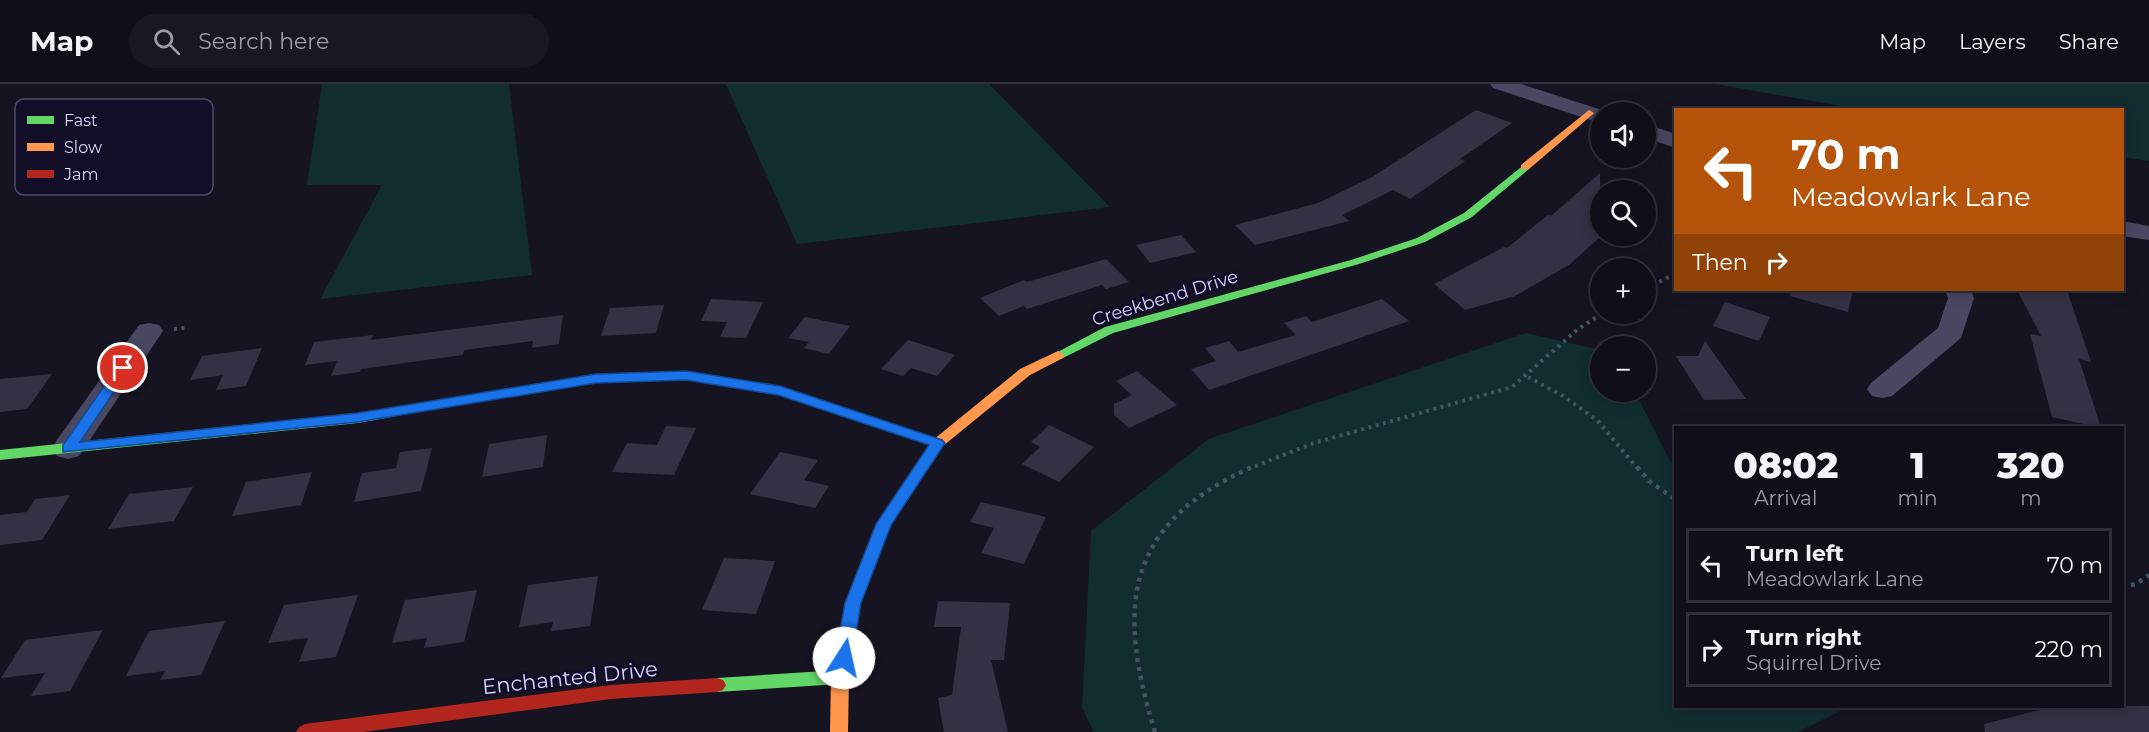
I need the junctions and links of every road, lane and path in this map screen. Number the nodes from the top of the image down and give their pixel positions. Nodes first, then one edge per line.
1 (1500, 84) edge
2 (1590, 113) edge
3 (1590, 119) edge
4 (1656, 134) edge
5 (1674, 140) edge
6 (2124, 228) edge
7 (2149, 232) edge
8 (1674, 274) edge
9 (1656, 284) edge
10 (1958, 291) edge
11 (1590, 319) edge
12 (149, 331) dead end
13 (1528, 377) junction
14 (1882, 389) dead end
15 (938, 443) junction
16 (68, 448) junction
17 (0, 454) edge
18 (1674, 499) edge
19 (2149, 575) edge
20 (2124, 587) edge
21 (840, 677) junction
22 (305, 732) edge
23 (839, 732) edge
24 (1155, 732) edge

1 - 2 street
3 - 15 street, Creekbend Drive
4 - 5 street
6 - 7 street
8 - 9 path
10 - 14 street
11 - 13 path
12 - 16 street
13 - 18 path
13 - 24 path
15 - 16 street
15 - 21 street, Creekbend Drive
16 - 17 street
19 - 20 path
21 - 22 street, Enchanted Drive
21 - 23 street, Creekbend Drive

